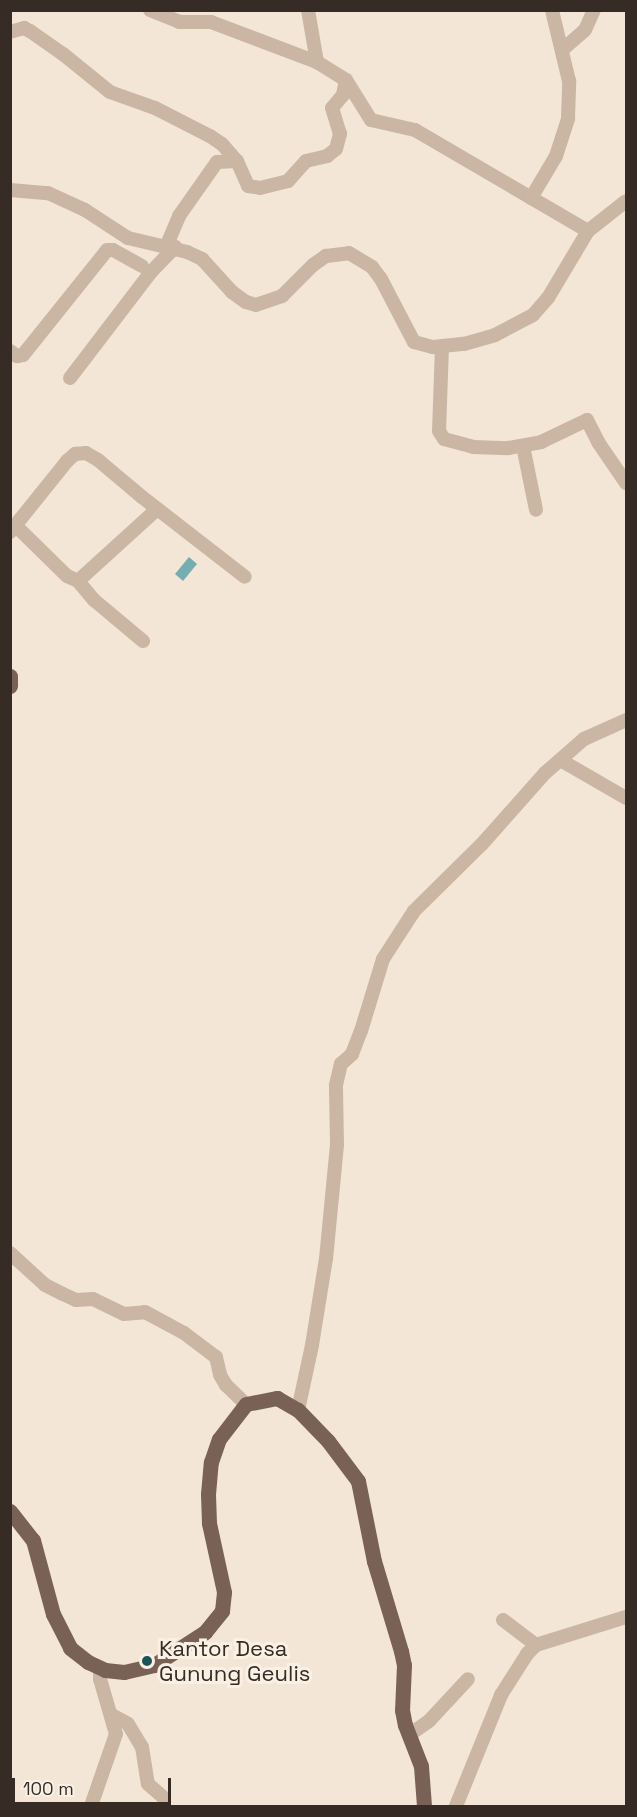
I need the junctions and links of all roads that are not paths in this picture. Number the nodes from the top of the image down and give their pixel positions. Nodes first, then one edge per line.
1 (150, 10) edge
2 (208, 10) edge
3 (308, 10) edge
4 (552, 10) edge
5 (594, 10) edge
6 (215, 24) junction
7 (10, 32) edge
8 (562, 50) junction
9 (318, 62) junction
10 (345, 80) junction
11 (237, 161) junction
12 (10, 190) edge
13 (531, 198) junction
14 (627, 201) edge
15 (588, 231) junction
16 (171, 247) junction
17 (142, 266) dead end
18 (442, 346) junction
19 (10, 351) edge
20 (70, 378) dead end
21 (523, 446) junction
22 (624, 474) edge
23 (157, 509) junction
24 (536, 510) dead end
25 (13, 529) edge
26 (245, 577) dead end
27 (78, 581) junction
28 (143, 641) dead end
29 (10, 676) edge
30 (10, 686) edge
31 (627, 720) edge
32 (562, 760) junction
33 (627, 798) edge
34 (10, 1253) edge
35 (246, 1404) junction
36 (298, 1410) junction
37 (10, 1512) edge
38 (627, 1617) edge
39 (503, 1620) dead end
40 (536, 1645) junction
41 (100, 1669) junction
42 (468, 1679) dead end
43 (112, 1716) junction
44 (409, 1735) junction
45 (164, 1798) dead end
46 (92, 1806) edge
47 (424, 1806) edge
48 (456, 1806) edge

1 - 6 street
2 - 6 street
3 - 9 street
4 - 8 street
5 - 8 street
6 - 9 street
7 - 11 street
8 - 13 street
9 - 10 street
10 - 11 street
10 - 13 street
11 - 16 street
12 - 16 street
13 - 15 street
14 - 15 street
15 - 18 street
16 - 18 street
16 - 20 street
17 - 19 street
18 - 21 street
21 - 22 street
21 - 24 street
23 - 25 street
23 - 26 street
23 - 27 street
25 - 27 street
27 - 28 street
29 - 30 main road
31 - 32 street
32 - 33 street
32 - 36 street
34 - 35 street
35 - 36 main road
35 - 41 main road
36 - 44 main road
37 - 41 main road
38 - 40 street
39 - 40 street
40 - 48 street
41 - 43 street
42 - 44 street
43 - 45 street
43 - 46 street
44 - 47 main road

